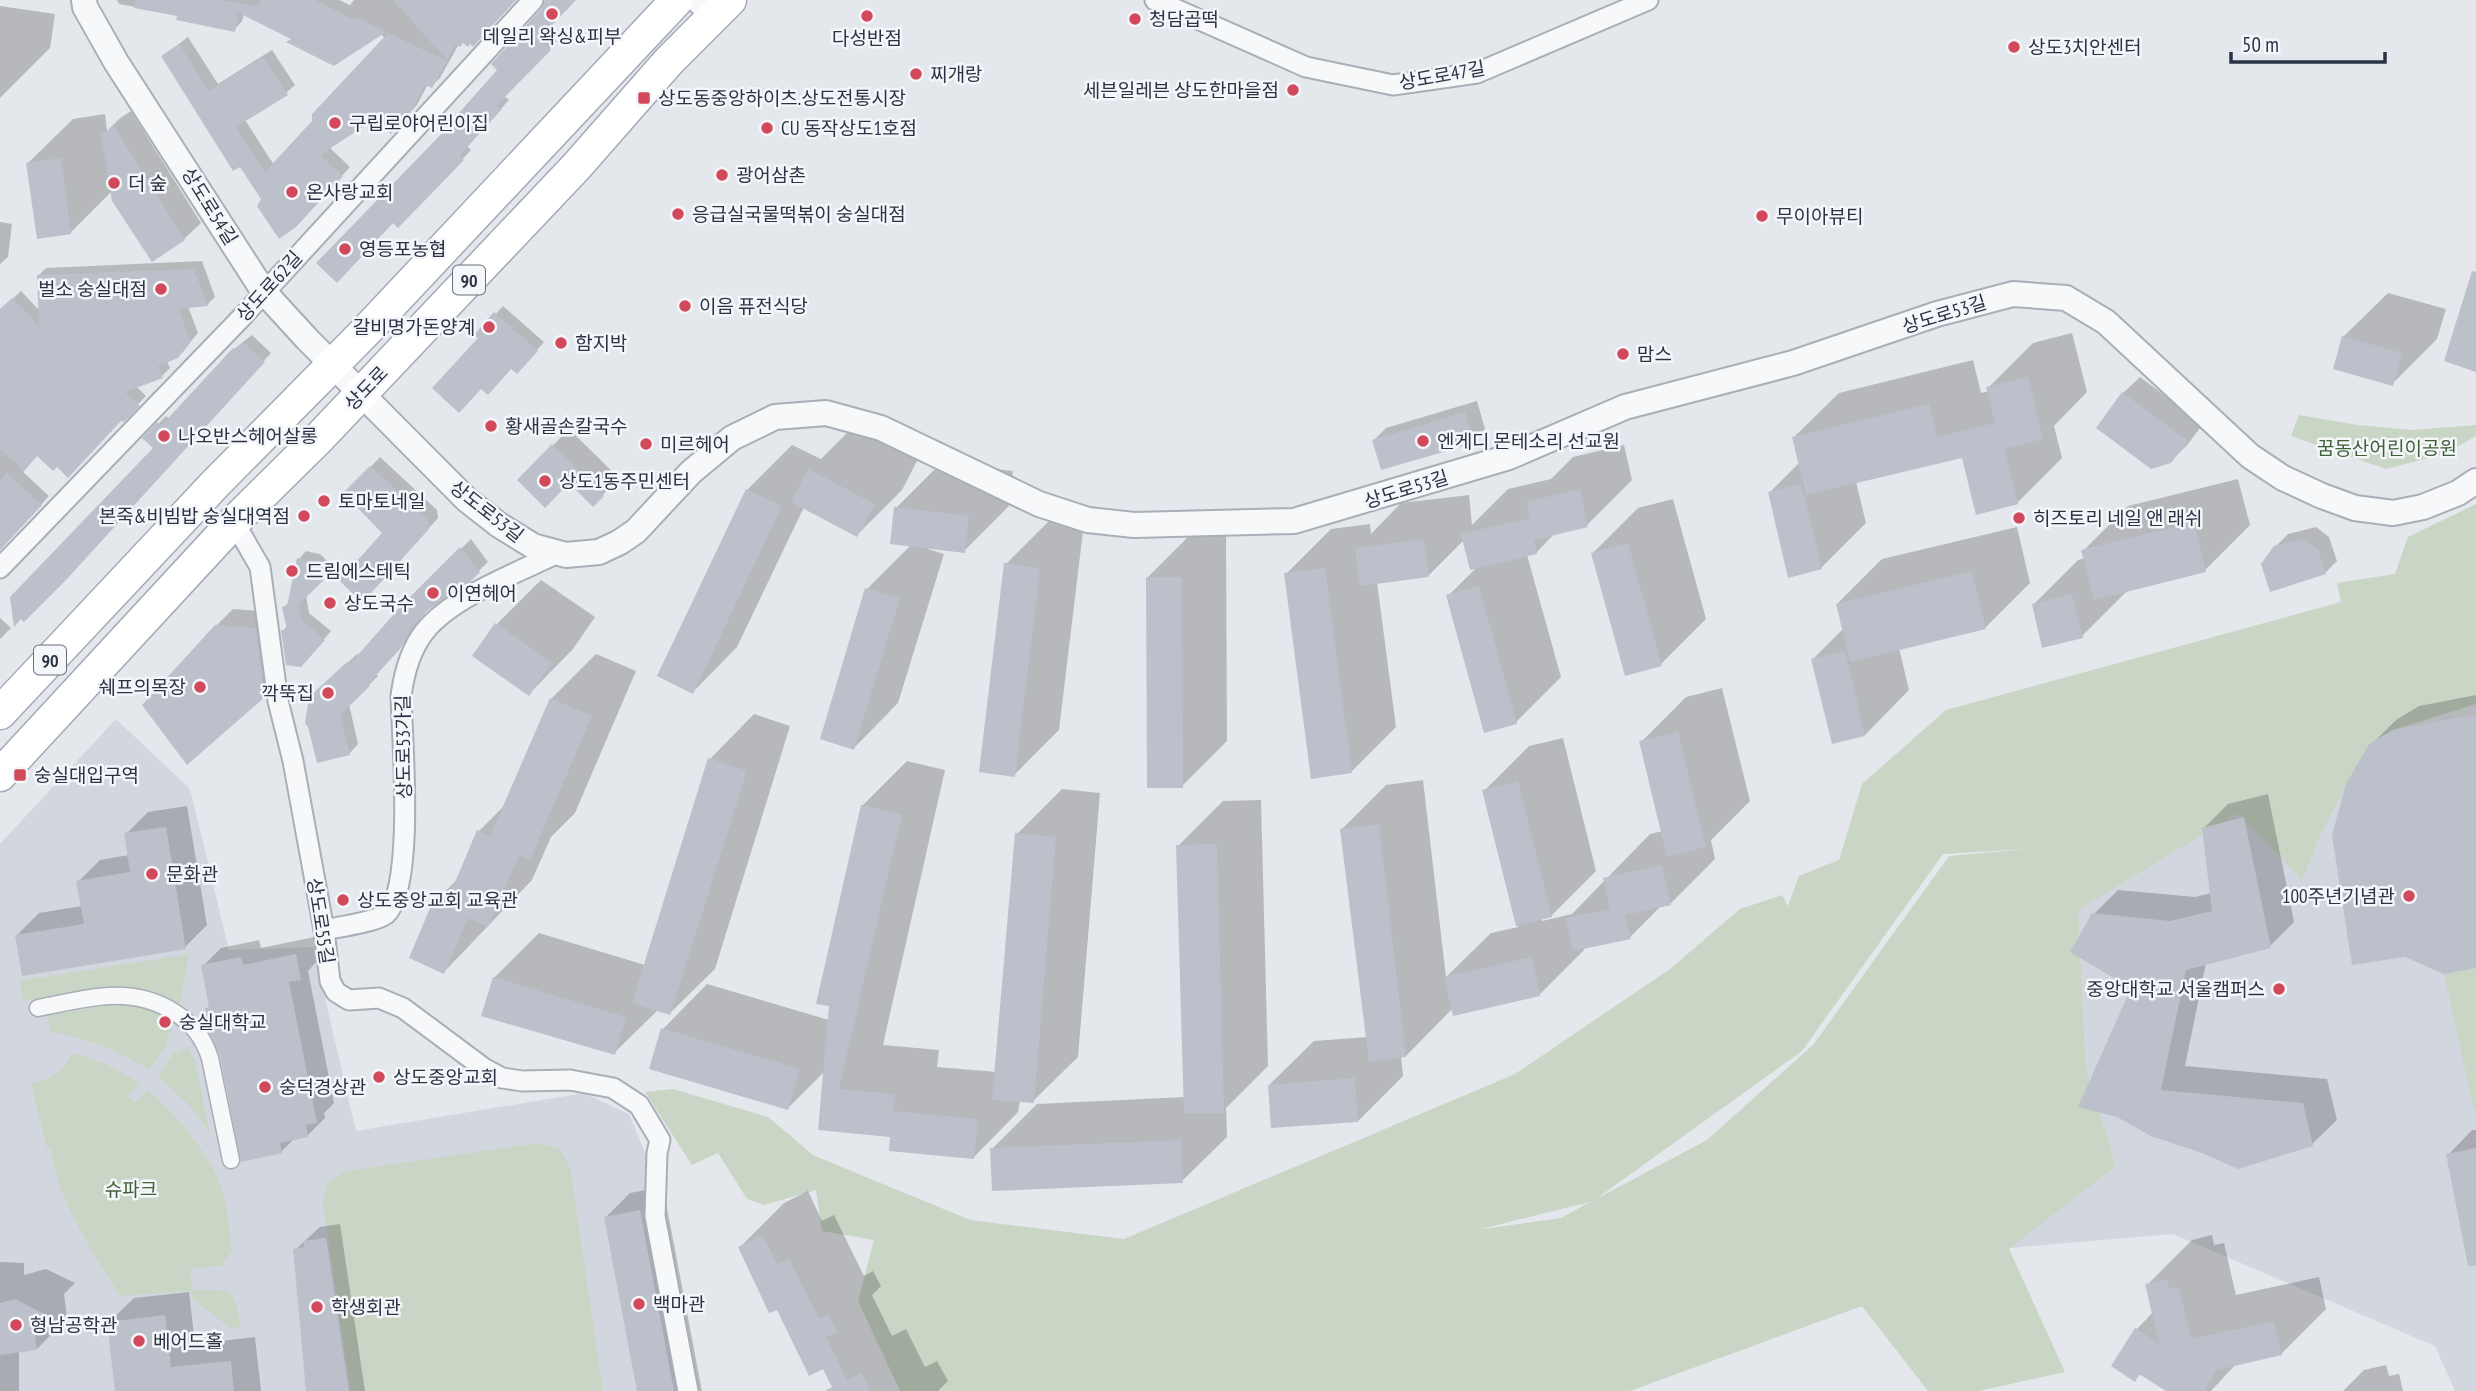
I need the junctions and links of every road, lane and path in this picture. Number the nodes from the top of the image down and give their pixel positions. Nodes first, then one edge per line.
1 (83, 0) edge
2 (533, 0) edge
3 (677, 0) edge
4 (1155, 0) edge
5 (1648, 0) edge
6 (712, 6) edge
7 (264, 292) junction
8 (334, 366) junction
9 (355, 399) junction
10 (2476, 481) edge
11 (234, 523) junction
12 (558, 553) junction
13 (0, 568) edge
14 (0, 713) edge
15 (0, 775) edge
16 (324, 930) junction
17 (38, 1008) dead end
18 (231, 1160) dead end
19 (688, 1391) edge

1 - 7 street, 상도로54길
2 - 7 street, 상도로62길
3 - 8 main road, 상도로 / 90
4 - 5 street, 상도로47길
6 - 9 main road, 상도로 / 90
7 - 8 street, 상도로54길
7 - 13 street, 상도로62길
8 - 9 street, 상도로54길
8 - 14 main road, 상도로 / 90
9 - 11 main road, 상도로
9 - 12 street, 상도로53길
10 - 12 street, 상도로53길
11 - 15 main road, 상도로
11 - 16 street, 상도로55길
12 - 16 street, 상도로53가길
16 - 19 street, 상도로55길
17 - 18 street

